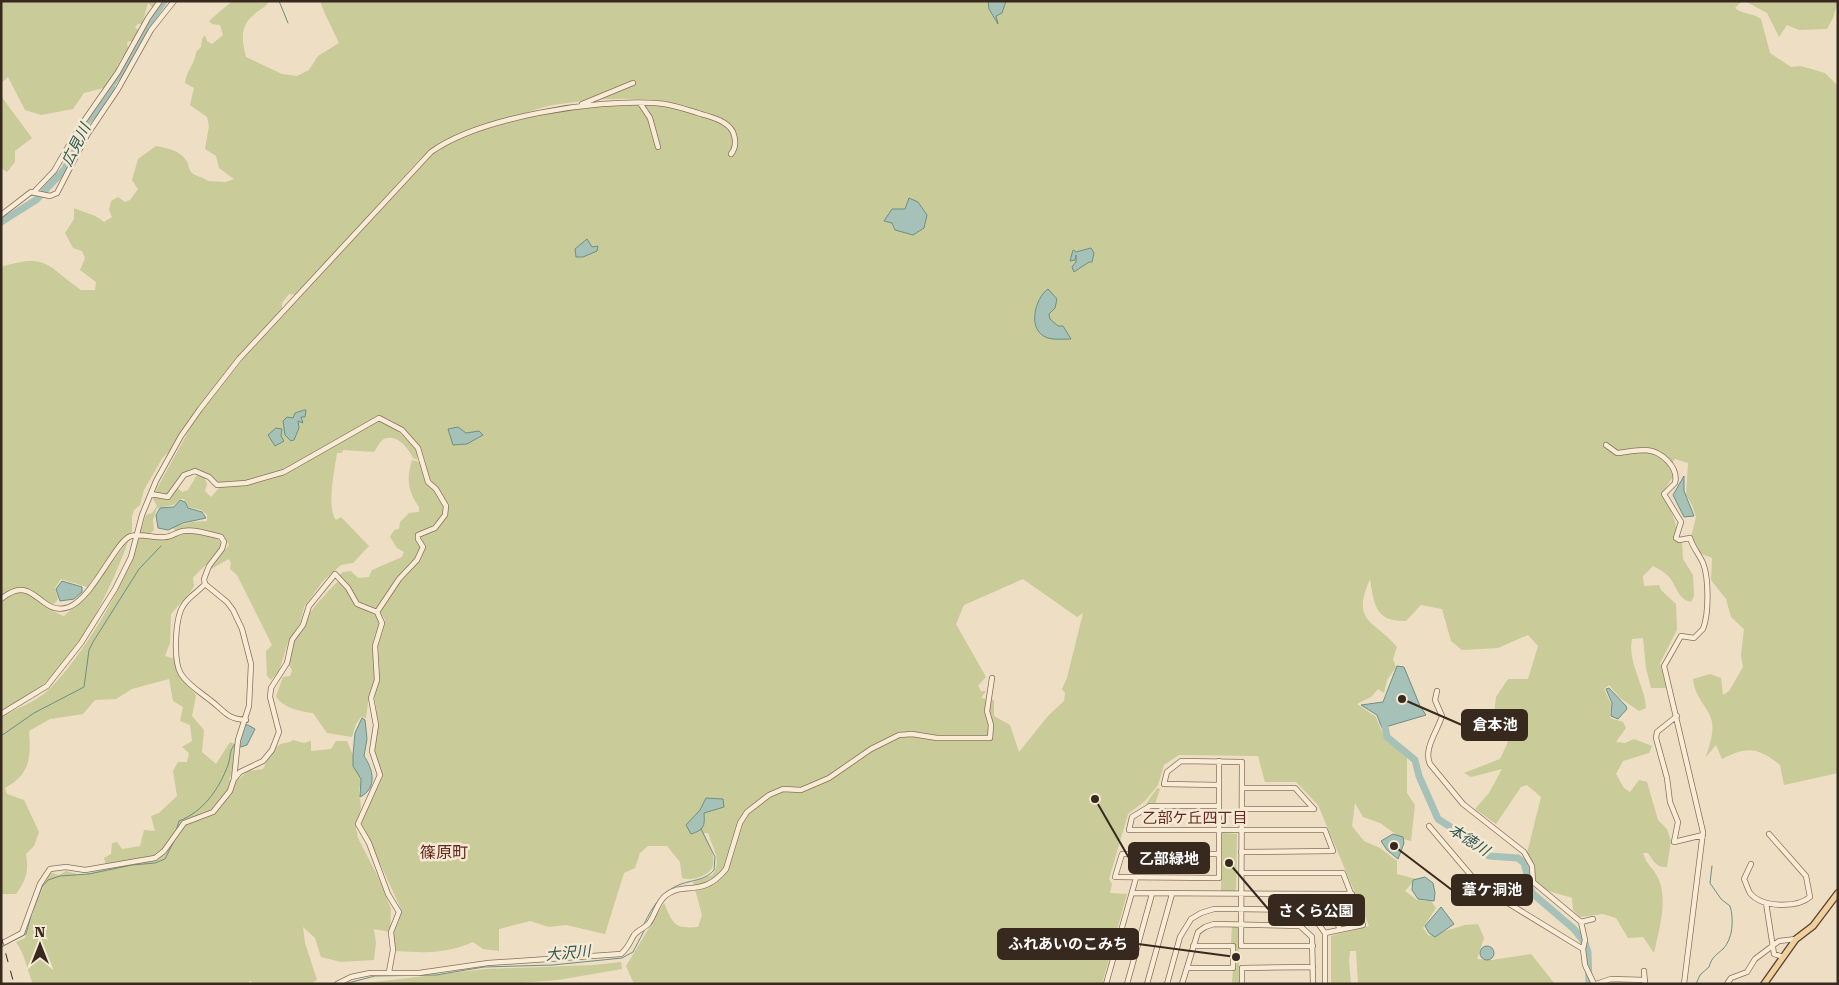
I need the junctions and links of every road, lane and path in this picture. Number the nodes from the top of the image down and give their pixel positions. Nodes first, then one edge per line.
1 (160, 1) edge
2 (174, 1) edge
3 (633, 83) dead end
4 (640, 103) junction
5 (576, 106) junction
6 (658, 147) dead end
7 (731, 154) dead end
8 (35, 192) junction
9 (1, 215) edge
10 (1606, 445) dead end
11 (151, 494) junction
12 (136, 536) junction
13 (205, 584) junction
14 (1, 599) edge
15 (377, 612) junction
16 (992, 678) dead end
17 (1436, 691) dead end
18 (1, 714) edge
19 (1677, 716) junction
20 (246, 720) junction
21 (1219, 761) junction
22 (234, 779) junction
23 (1219, 784) junction
24 (1242, 788) junction
25 (1219, 806) junction
26 (1242, 809) junction
27 (1429, 826) dead end
28 (1219, 830) junction
29 (1242, 830) junction
30 (1769, 834) dead end
31 (1703, 835) junction
32 (1242, 852) junction
33 (1219, 854) junction
34 (1751, 864) dead end
35 (1241, 873) junction
36 (1136, 878) junction
37 (1132, 893) junction
38 (1838, 893) edge
39 (1152, 894) junction
40 (1172, 894) junction
41 (1241, 894) junction
42 (1326, 894) junction
43 (1352, 894) junction
44 (1766, 903) junction
45 (1238, 909) junction
46 (1593, 919) dead end
47 (1581, 922) junction
48 (1241, 923) junction
49 (1340, 930) junction
50 (1325, 933) junction
51 (1796, 939) junction
52 (1, 944) edge
53 (1193, 946) junction
54 (1313, 946) junction
55 (1772, 946) junction
56 (1584, 947) junction
57 (1783, 957) junction
58 (1187, 968) junction
59 (1313, 968) junction
60 (1644, 971) dead end
61 (388, 972) junction
62 (1645, 982) edge
63 (1595, 983) edge
64 (337, 984) edge
65 (1106, 984) edge
66 (1126, 984) edge
67 (1147, 984) edge
68 (1167, 984) edge
69 (1182, 984) edge
70 (1242, 984) edge
71 (1312, 984) edge
72 (1326, 984) edge
73 (1684, 984) edge
74 (1726, 984) edge
75 (1764, 984) edge

1 - 8 street
2 - 8 street
3 - 5 street
4 - 5 street
4 - 6 street
4 - 7 street
5 - 11 street
8 - 9 street
10 - 19 street
11 - 12 street
11 - 15 street
12 - 13 street
12 - 14 street
12 - 18 street
13 - 20 street
13 - 20 street
15 - 22 street
15 - 61 street
16 - 61 street
17 - 47 street
19 - 31 street
19 - 31 street
20 - 22 street
21 - 23 street
21 - 23 street
21 - 24 street
22 - 52 street
23 - 25 street
24 - 26 street
24 - 26 street
25 - 28 street
25 - 28 street
26 - 29 street
27 - 56 street
28 - 29 street
28 - 33 street
29 - 32 street
29 - 32 street
30 - 44 street
31 - 73 street
32 - 35 street
33 - 36 street
33 - 36 street
34 - 44 street
35 - 41 street
35 - 43 street
36 - 37 street
37 - 39 street
37 - 65 street
38 - 51 main road
39 - 40 street
39 - 66 street
40 - 41 street
40 - 67 street
41 - 42 street
41 - 45 street
42 - 43 street
42 - 49 street
43 - 49 street
44 - 55 street
45 - 48 street
45 - 50 street
45 - 68 street
46 - 47 street
47 - 56 street
48 - 53 street
48 - 54 street
48 - 54 street
49 - 50 street
50 - 72 street
51 - 55 street
51 - 57 main road
53 - 58 street
53 - 58 street
54 - 59 street
55 - 57 street
55 - 74 street
56 - 63 street
57 - 75 main road
58 - 69 street
59 - 70 street
59 - 71 street
60 - 62 street
61 - 64 street
62 - 63 street

